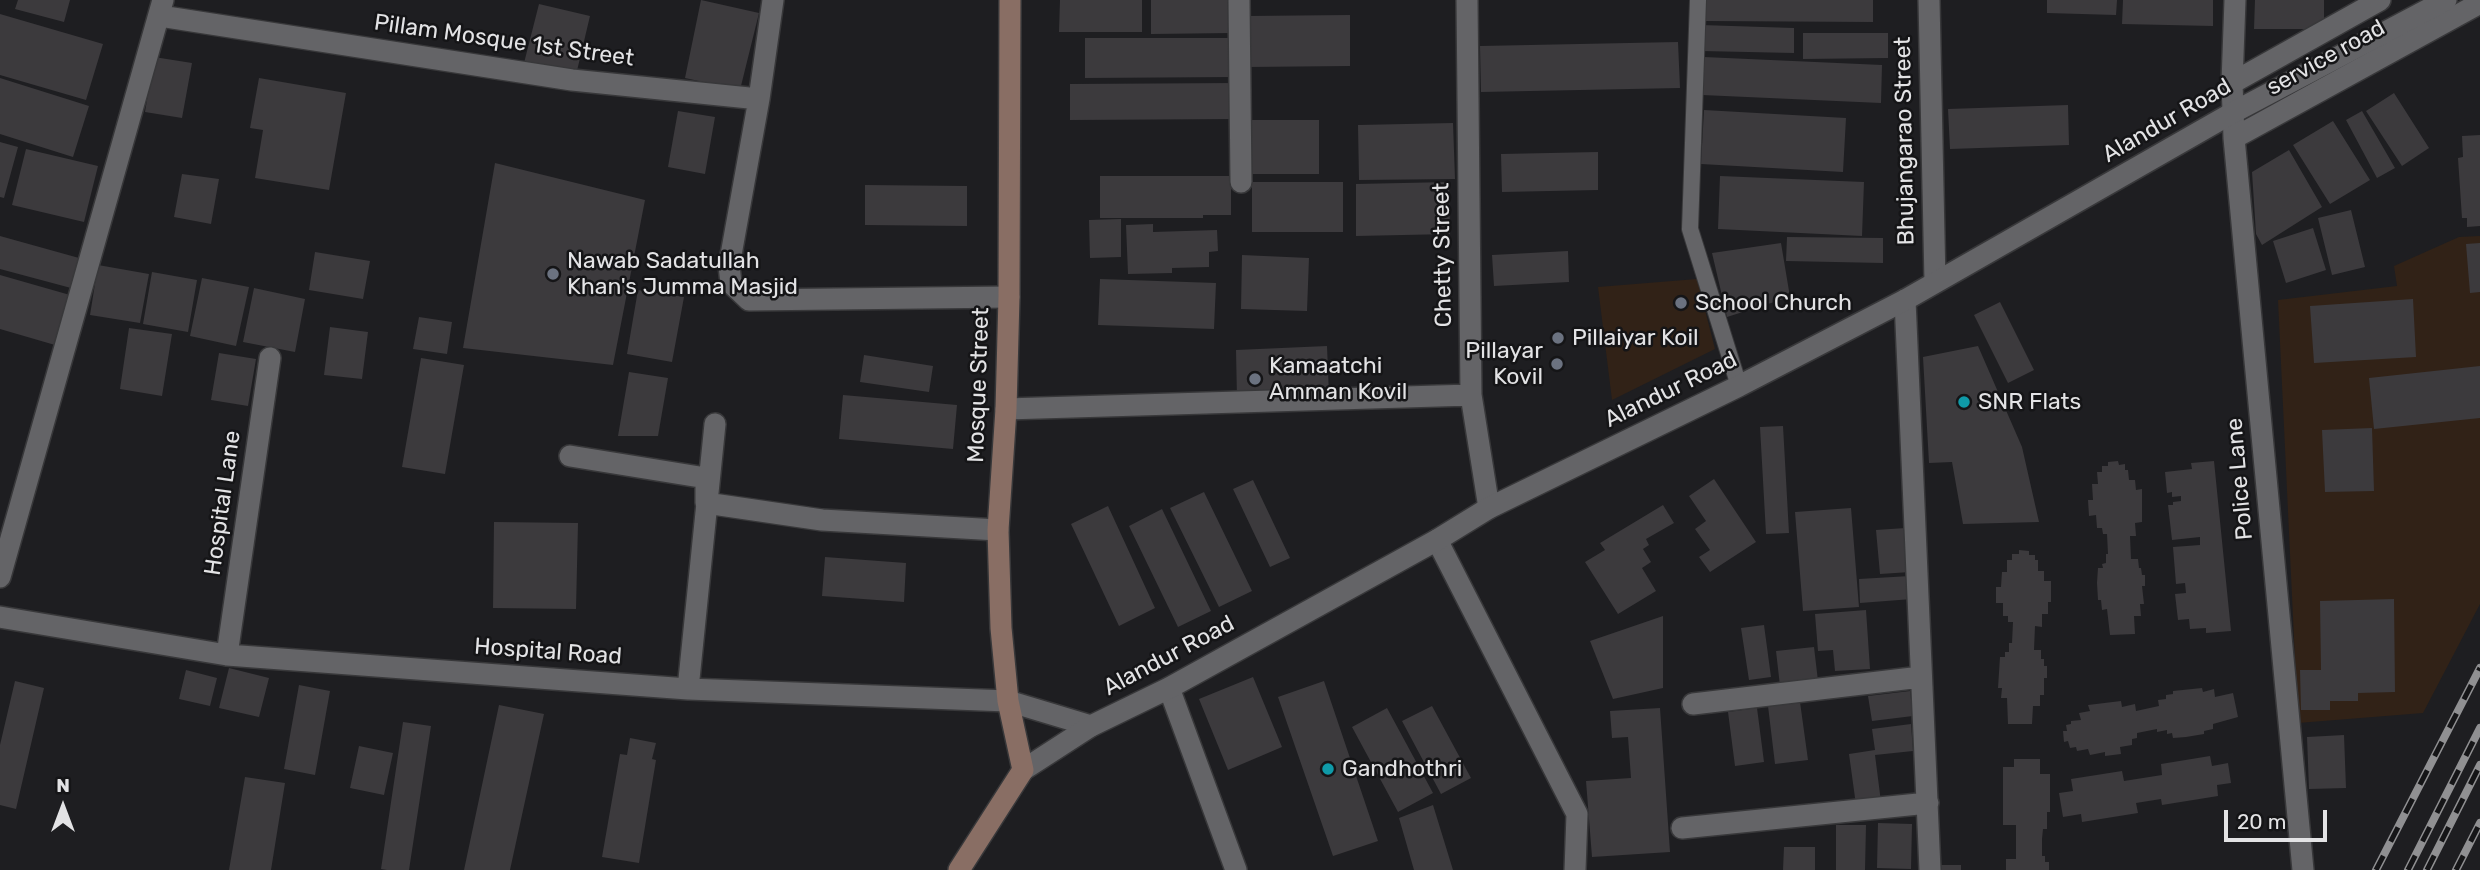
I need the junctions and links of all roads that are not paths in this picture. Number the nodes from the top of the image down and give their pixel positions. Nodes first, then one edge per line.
1 (773, 0) edge
2 (1010, 0) edge
3 (1239, 0) edge
4 (1467, 0) edge
5 (1698, 0) edge
6 (1929, 0) edge
7 (2235, 0) edge
8 (2380, 0) edge
9 (2446, 0) edge
10 (2480, 3) edge
11 (162, 8) edge
12 (2232, 83) junction
13 (759, 99) junction
14 (2234, 112) junction
15 (2234, 138) junction
16 (1241, 182) dead end
17 (1935, 282) junction
18 (1009, 297) junction
19 (1905, 300) junction
20 (270, 358) dead end
21 (1739, 386) junction
22 (1471, 395) junction
23 (1006, 409) junction
24 (715, 424) dead end
25 (570, 456) dead end
26 (706, 503) junction
27 (1489, 508) junction
28 (998, 530) junction
29 (1437, 540) junction
30 (0, 577) edge
31 (0, 617) edge
32 (227, 655) junction
33 (1921, 677) junction
34 (1169, 688) junction
35 (688, 689) junction
36 (1008, 701) junction
37 (1693, 704) dead end
38 (1091, 726) junction
39 (1023, 770) junction
40 (1928, 803) junction
41 (1682, 828) dead end
42 (959, 870) edge
43 (1236, 870) edge
44 (1575, 870) edge
45 (1930, 870) edge
46 (2303, 870) edge

1 - 13 street
2 - 18 main road, Mosque Street
3 - 16 street
4 - 22 street, Chetty Street
5 - 21 lane
6 - 17 street, Bhujangarao Street
7 - 12 street, Police Lane
8 - 12 street, service road
9 - 14 street, Alandur Road
10 - 15 street, service road
11 - 13 street, Pillam Mosque 1st Street
11 - 30 street
12 - 14 street, Police Lane
13 - 18 street
14 - 15 street, Police Lane
14 - 17 street, Alandur Road
15 - 46 street, Police Lane
17 - 19 street, Alandur Road
18 - 23 main road, Mosque Street
19 - 21 street, Alandur Road
19 - 33 street
20 - 32 street, Hospital Lane
21 - 27 street, Alandur Road
22 - 23 street
22 - 27 street, Chetty Street
23 - 28 main road, Mosque Street
24 - 26 street
25 - 26 street
26 - 28 street
26 - 35 street
27 - 29 street, Alandur Road
28 - 36 main road, Mosque Street
29 - 34 street, Alandur Road
29 - 44 street
31 - 32 street, Hospital Road
32 - 35 street, Hospital Road
33 - 37 street
33 - 40 street
34 - 38 street, Alandur Road
34 - 43 street
35 - 36 street, Hospital Road
36 - 38 street, Hospital Road
36 - 39 main road, Mosque Street
38 - 39 street, Alandur Road
39 - 42 main road, Alandur Road
40 - 41 street
40 - 45 street

